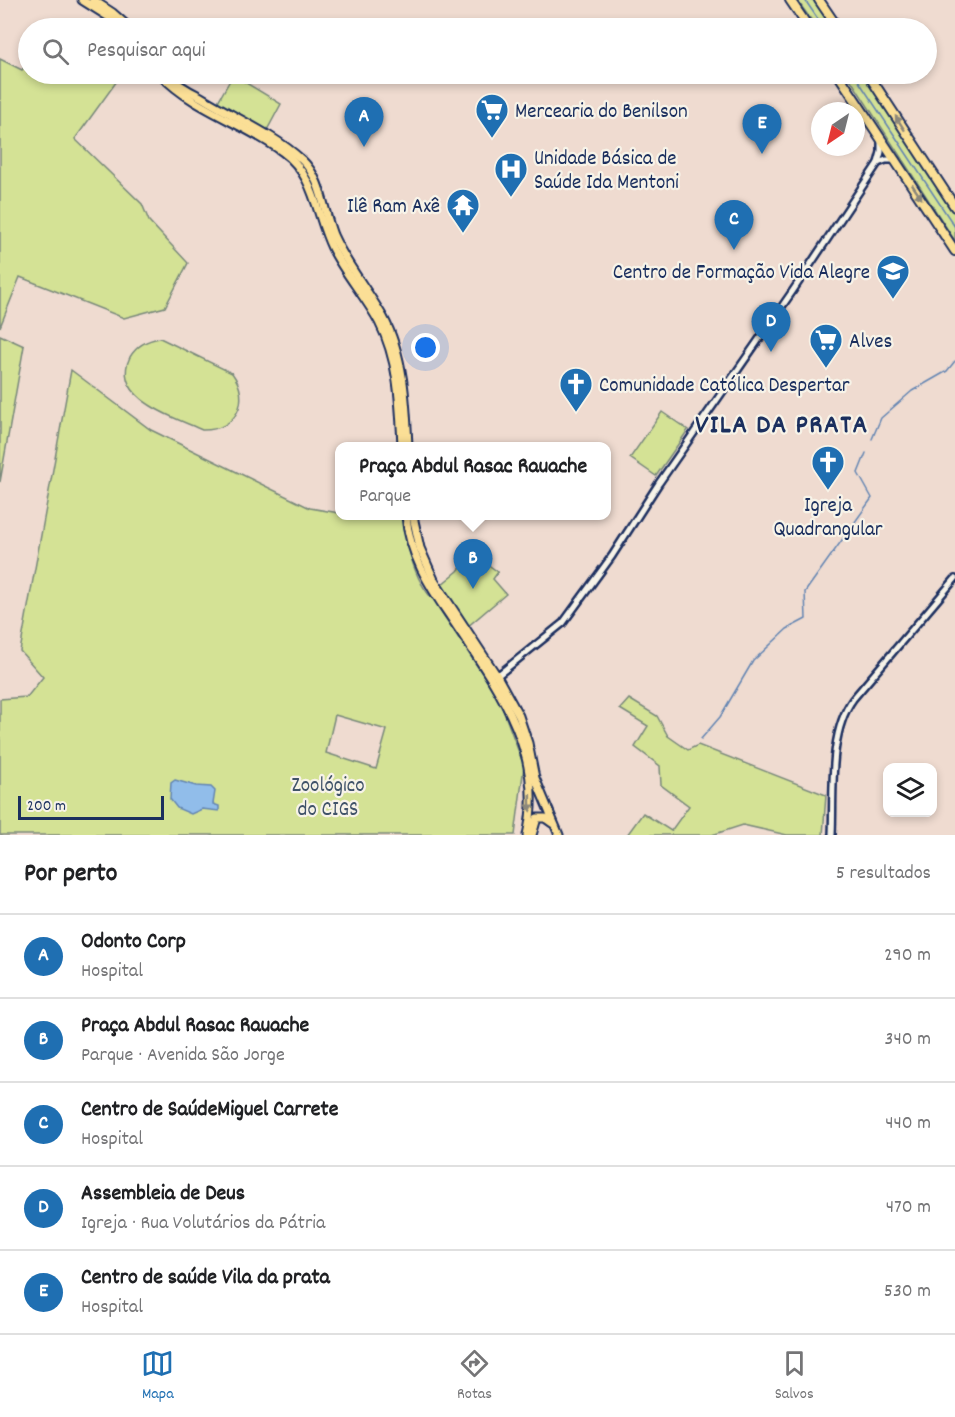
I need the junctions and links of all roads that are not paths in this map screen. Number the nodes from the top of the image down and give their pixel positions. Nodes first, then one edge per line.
1 (82, 0) edge
2 (93, 0) edge
3 (790, 0) edge
4 (819, 0) edge
5 (110, 18) edge
6 (119, 18) edge
7 (802, 18) edge
8 (831, 18) edge
9 (170, 84) edge
10 (181, 84) edge
11 (845, 84) edge
12 (875, 84) edge
13 (880, 138) junction
14 (896, 160) junction
15 (878, 163) junction
16 (955, 207) edge
17 (955, 251) edge
18 (402, 442) edge
19 (408, 442) edge
20 (407, 520) edge
21 (414, 520) edge
22 (955, 579) edge
23 (497, 676) junction
24 (555, 827) junction
25 (529, 835) edge
26 (559, 835) edge
27 (832, 835) edge

1 - 5 main road
2 - 6 main road
3 - 7 highway
4 - 8 highway
9 - 18 main road
10 - 19 main road
11 - 13 highway
16 -> 12 highway
13 - 14 highway
13 - 15 street
14 - 15 street
14 -> 17 highway
15 - 23 street
20 -> 25 main road
21 - 23 main road
22 - 27 street
23 - 24 main road
24 - 25 main road
24 - 26 main road

